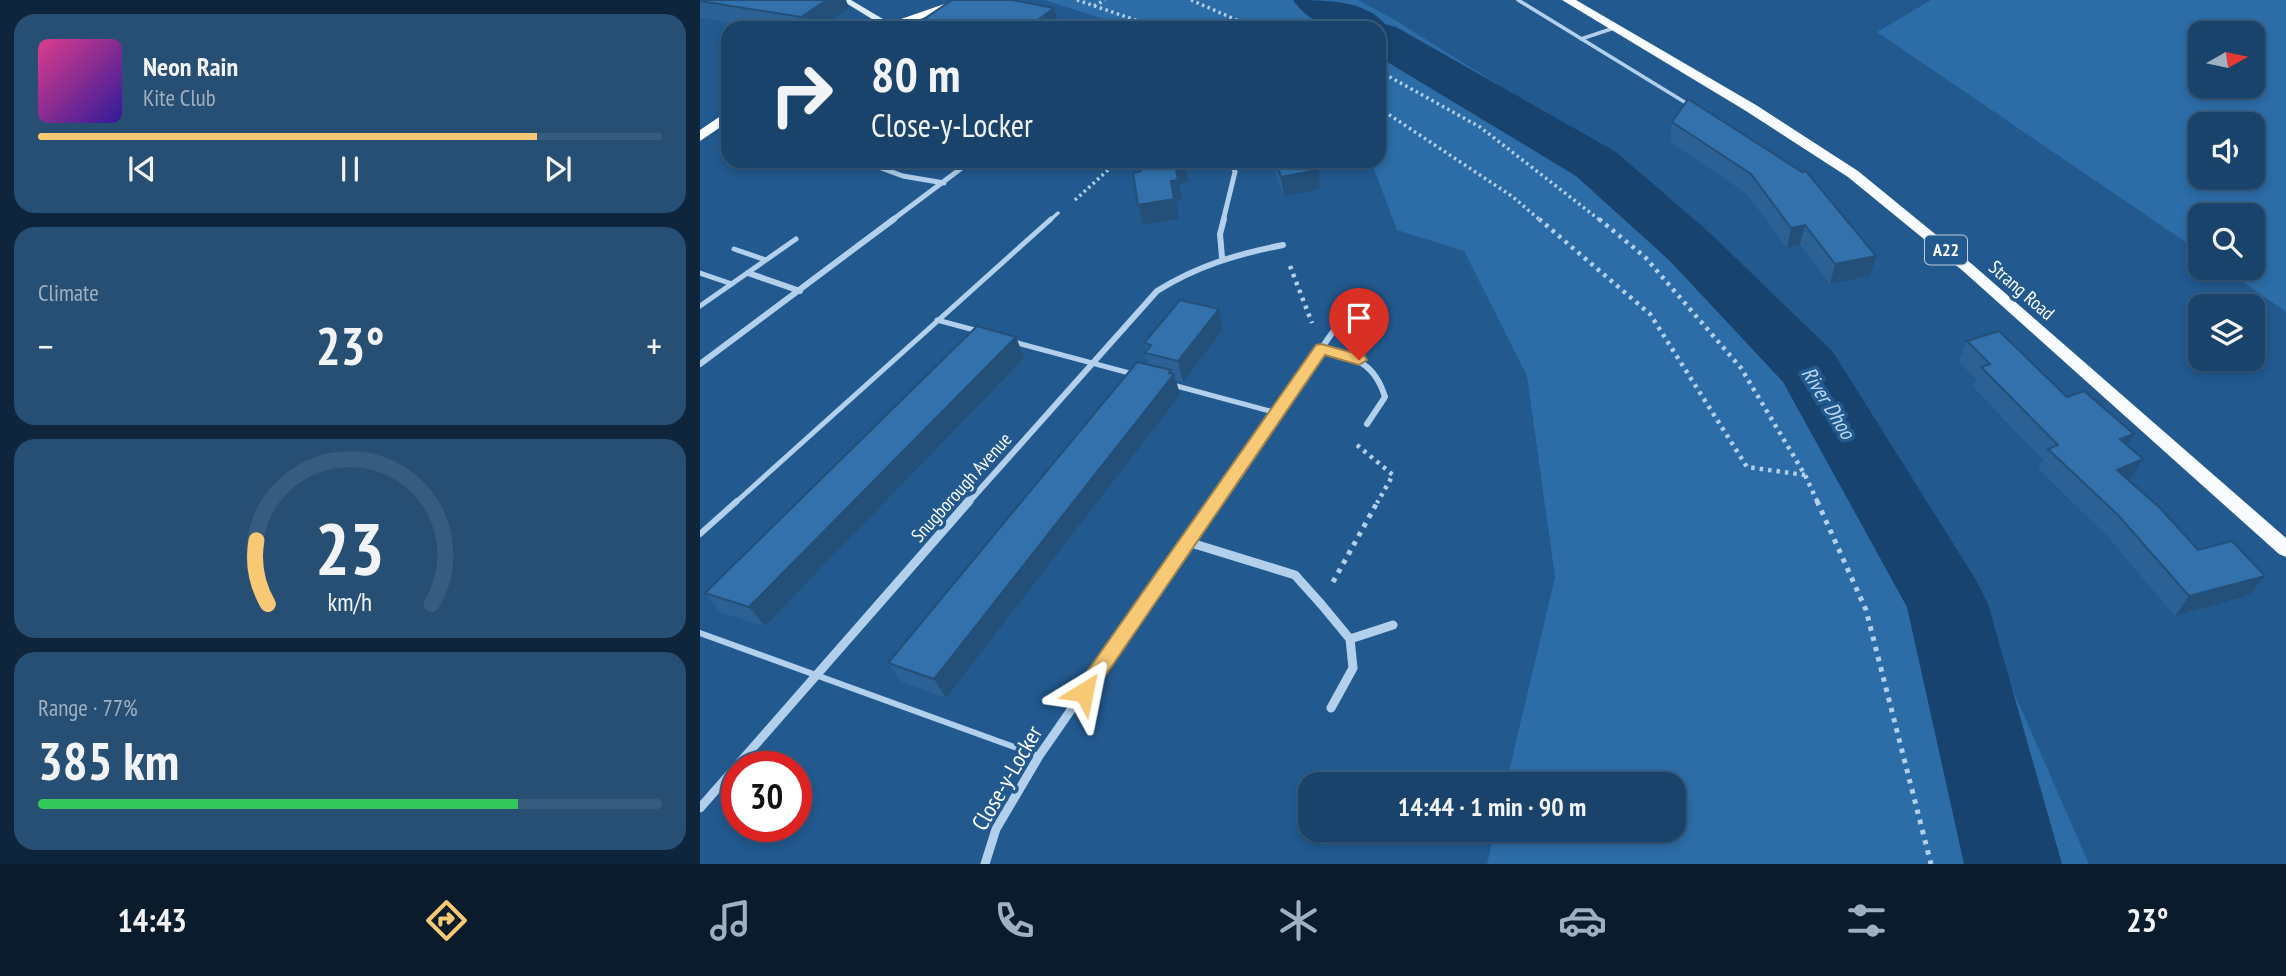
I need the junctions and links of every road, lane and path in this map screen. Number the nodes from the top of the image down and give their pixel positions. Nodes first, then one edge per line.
1 (845, 0) edge
2 (969, 0) edge
3 (1077, 0) edge
4 (1105, 0) edge
5 (1191, 0) edge
6 (1518, 0) edge
7 (1568, 0) edge
8 (1094, 6) junction
9 (876, 21) edge
10 (904, 21) edge
11 (1138, 21) edge
12 (1239, 21) edge
13 (1617, 27) junction
14 (1581, 38) junction
15 (1386, 75) edge
16 (1698, 111) edge
17 (1386, 113) edge
18 (721, 121) edge
19 (700, 137) edge
20 (881, 168) edge
21 (962, 168) edge
22 (1111, 168) edge
23 (1234, 168) edge
24 (944, 183) junction
25 (1058, 213) joint
26 (796, 239) dead end
27 (1283, 245) joint
28 (734, 249) dead end
29 (1222, 257) junction
30 (766, 260) junction
31 (700, 273) edge
32 (748, 273) junction
33 (732, 284) junction
34 (800, 292) junction
35 (700, 306) edge
36 (937, 320) junction
37 (1339, 323) dead end
38 (989, 335) edge
39 (1002, 338) edge
40 (1321, 349) junction
41 (700, 364) edge
42 (1093, 364) junction
43 (1145, 378) edge
44 (1171, 385) edge
45 (1277, 413) junction
46 (1367, 424) joint
47 (1805, 475) junction
48 (700, 534) edge
49 (1188, 542) junction
50 (2286, 550) edge
51 (1321, 604) junction
52 (1393, 625) dead end
53 (700, 634) edge
54 (1350, 639) junction
55 (814, 675) junction
56 (1331, 708) dead end
57 (1039, 756) junction
58 (700, 808) edge
59 (985, 864) edge
60 (1931, 864) edge

1 - 9 main road
2 - 10 highway
3 - 8 path
4 - 8 path
5 - 12 path
6 - 14 lane
7 - 13 main road, Strang Road / A22
8 - 11 path
13 - 14 lane
13 - 50 main road, Strang Road / A22
14 - 16 lane
15 - 47 path
17 - 47 path
18 - 19 highway
20 - 24 street
21 - 24 street
22 - 25 path
23 - 29 street
24 - 34 street
25 - 36 lane
26 - 30 lane
27 - 29 street, Snugborough Avenue
27 - 40 path
28 - 30 lane
29 - 42 street, Snugborough Avenue
30 - 32 lane
31 - 33 lane
32 - 33 lane
32 - 34 street
33 - 35 lane
34 - 41 street
36 - 38 lane
36 - 48 lane
37 - 40 street, Close-y-Locker
39 - 42 lane
40 - 45 street, Close-y-Locker
40 - 46 street
42 - 43 lane
42 - 55 street, Snugborough Avenue
44 - 45 lane
45 - 49 street, Close-y-Locker
46 - 51 path
47 - 60 path
49 - 51 street
49 - 57 street, Close-y-Locker
51 - 54 street
52 - 54 street
53 - 55 lane
54 - 56 street
55 - 57 lane
55 - 58 street, Snugborough Avenue
57 - 59 street, Close-y-Locker

